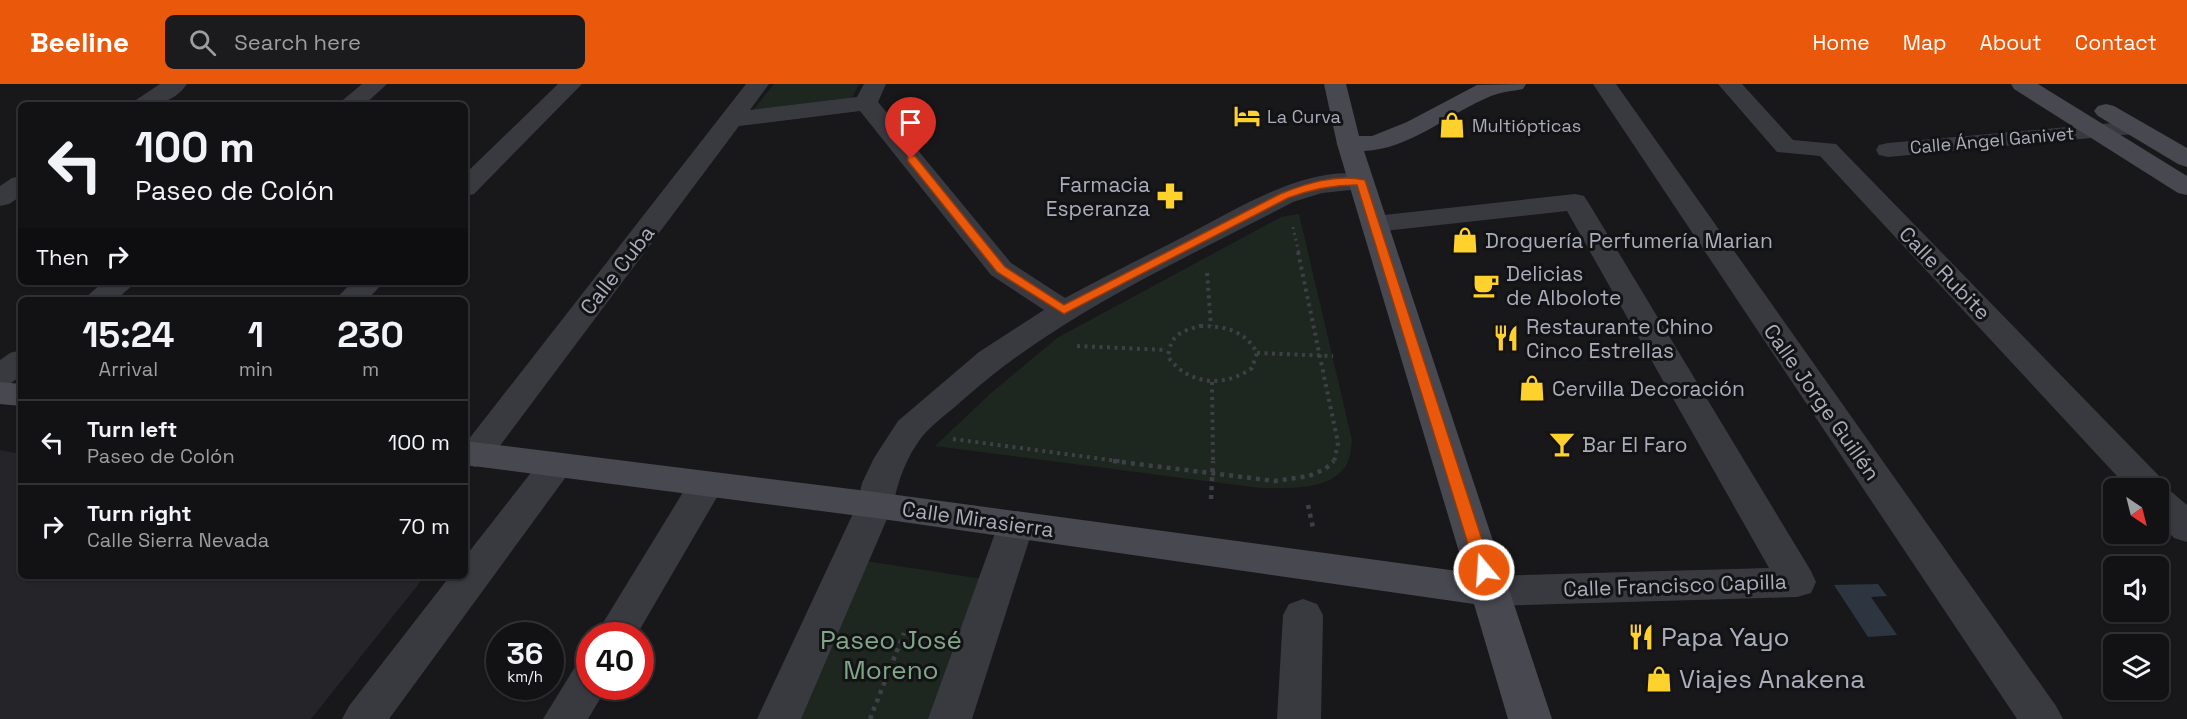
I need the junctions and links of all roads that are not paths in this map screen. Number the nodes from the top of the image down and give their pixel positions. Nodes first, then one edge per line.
1 (176, 84) edge
2 (376, 84) edge
3 (571, 84) edge
4 (758, 84) edge
5 (1327, 84) edge
6 (1335, 84) edge
7 (1515, 84) edge
8 (1604, 84) edge
9 (1729, 84) edge
10 (2022, 84) edge
11 (2058, 84) edge
12 (871, 94) edge
13 (149, 102) edge
14 (353, 102) edge
15 (734, 119) junction
16 (2134, 128) junction
17 (2096, 131) junction
18 (1349, 144) junction
19 (1888, 150) dead end
20 (2187, 159) edge
21 (1361, 182) junction
22 (468, 185) edge
23 (18, 186) edge
24 (2187, 187) edge
25 (0, 198) edge
26 (1375, 224) junction
27 (117, 285) edge
28 (366, 285) edge
29 (102, 297) edge
30 (353, 297) edge
31 (1064, 310) junction
32 (18, 362) edge
33 (0, 376) edge
34 (0, 393) edge
35 (18, 395) edge
36 (470, 454) edge
37 (556, 465) junction
38 (2140, 478) edge
39 (706, 485) junction
40 (875, 505) junction
41 (2169, 509) edge
42 (1016, 525) junction
43 (2187, 528) edge
44 (1491, 591) junction
45 (1303, 615) dead end
46 (623, 622) edge
47 (577, 700) edge
48 (364, 719) edge
49 (565, 719) edge
50 (779, 719) edge
51 (950, 719) edge
52 (1299, 719) edge
53 (1530, 719) edge
54 (2041, 719) edge

1 - 13 street
2 - 14 street
3 - 22 street
4 - 15 street, Calle Cuba
5 - 6 street
6 - 18 street
7 - 18 street
8 - 54 street, Calle Jorge Guillén
9 - 38 street, Calle Rubite
10 - 17 street, Calle Ángel Ganivet
11 - 16 street, Calle Ángel Ganivet
12 - 15 street
12 - 31 street
15 - 36 street, Calle Cuba
16 - 17 street, Calle Ángel Ganivet
16 - 20 street, Calle Ángel Ganivet
17 - 19 street, Calle Ángel Ganivet
17 - 24 street, Calle Ángel Ganivet
18 - 21 street
21 - 26 street
21 - 31 street
23 - 25 street
26 - 44 street
26 - 44 street, Calle Francisco Capilla
27 - 29 street
28 - 30 street
31 - 40 street
32 - 33 street
34 - 35 street
36 - 37 street, Calle Mirasierra
37 - 39 street, Calle Mirasierra
37 - 48 street
39 - 40 street, Calle Mirasierra
39 - 46 street
40 - 42 street, Calle Mirasierra
40 - 50 street
41 - 43 street
42 - 44 street, Calle Mirasierra
42 - 51 street
44 - 53 street
45 - 52 street
47 - 49 street

